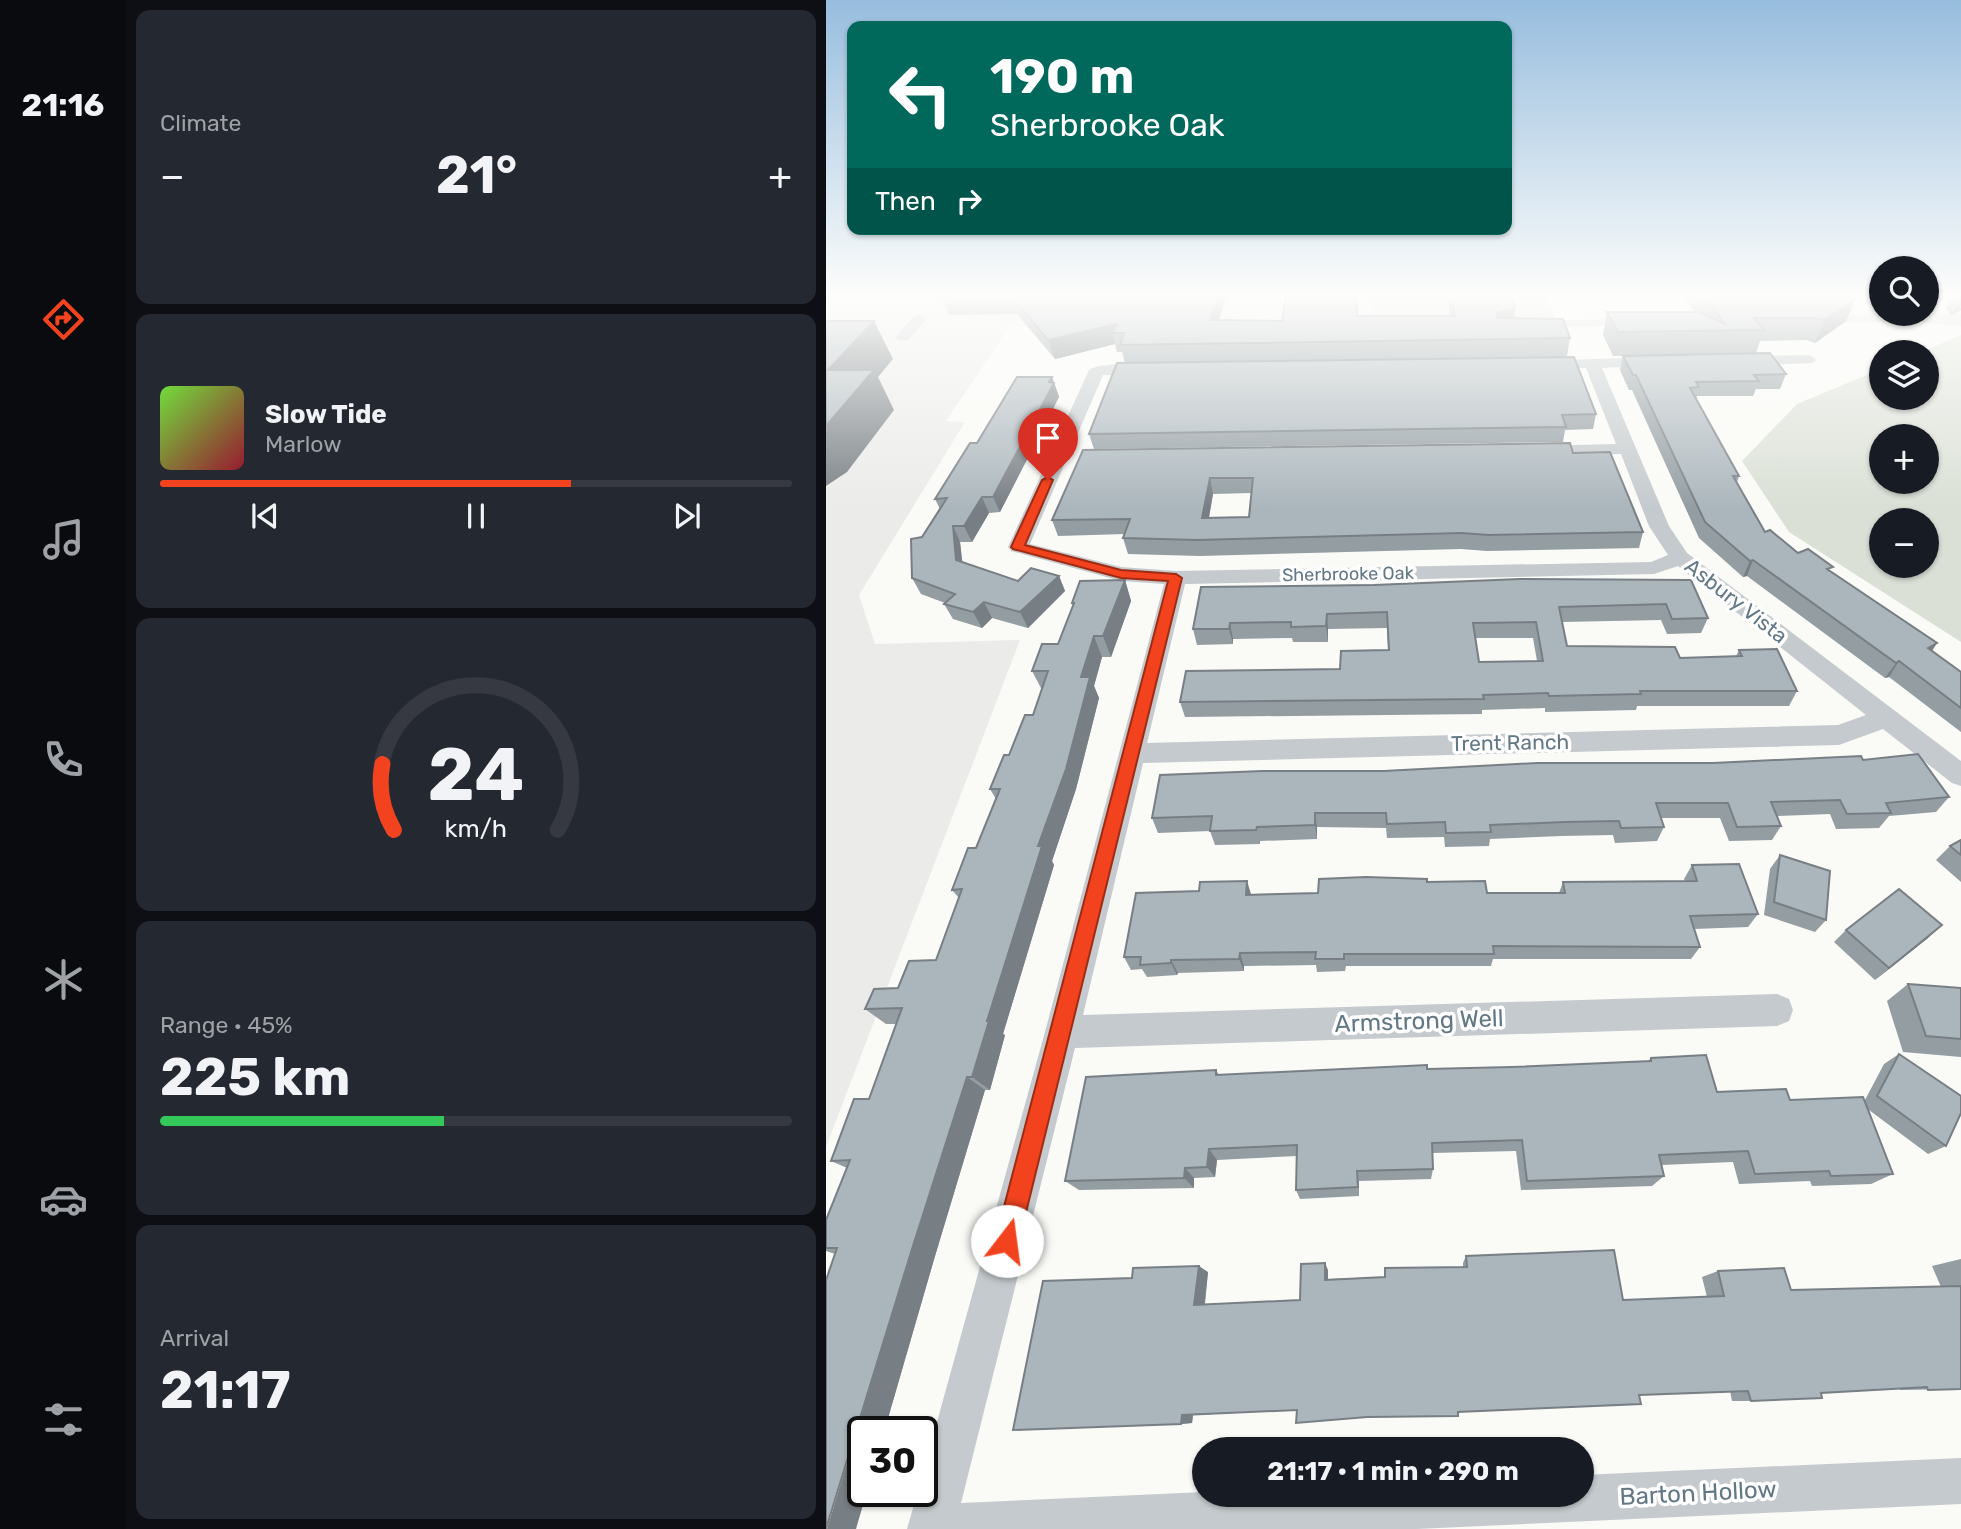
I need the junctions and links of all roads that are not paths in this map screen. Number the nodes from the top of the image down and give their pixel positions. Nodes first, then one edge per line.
1 (1593, 366) edge
2 (1166, 369) edge
3 (1626, 449) junction
4 (1515, 451) edge
5 (1680, 557) junction
6 (1176, 578) junction
7 (1885, 718) junction
8 (1131, 753) junction
9 (1961, 776) edge
10 (1777, 1010) dead end
11 (1062, 1032) junction
12 (1961, 1481) edge
13 (931, 1528) edge

1 - 3 street, Asbury Vista
2 - 6 street, Sherbrooke Oak
3 - 4 street
3 - 5 street, Asbury Vista
5 - 6 street, Sherbrooke Oak
5 - 7 street, Asbury Vista
6 - 8 street
7 - 8 street, Trent Ranch
7 - 9 street, Asbury Vista
8 - 11 street
10 - 11 street, Armstrong Well
11 - 13 street
12 - 13 street, Barton Hollow

